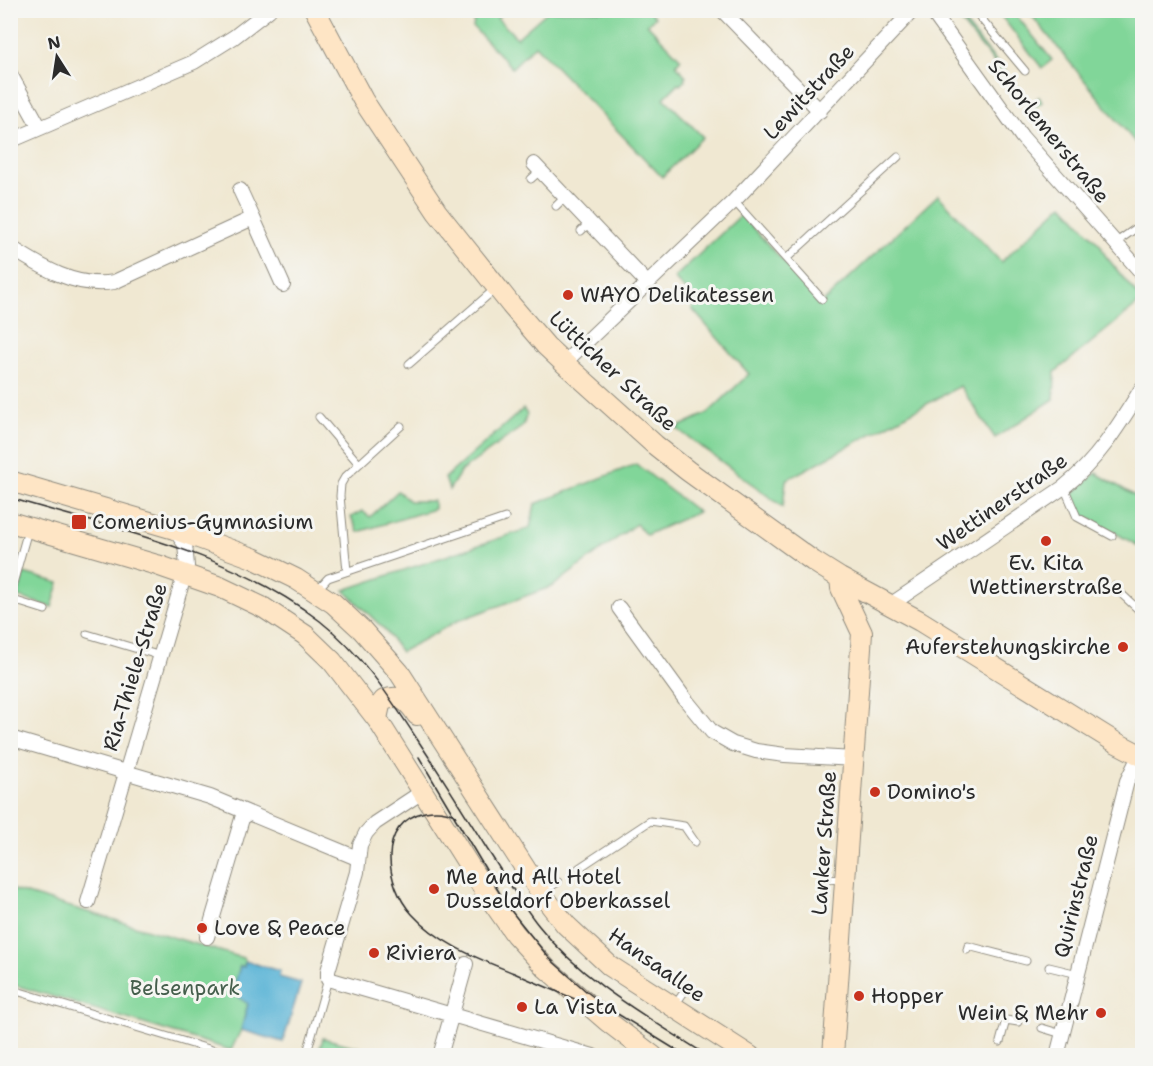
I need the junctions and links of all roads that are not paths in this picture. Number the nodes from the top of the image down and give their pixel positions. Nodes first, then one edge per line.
1 (269, 10) edge
2 (315, 10) edge
3 (722, 10) edge
4 (913, 10) edge
5 (931, 10) edge
6 (975, 10) edge
7 (1025, 71) dead end
8 (10, 74) edge
9 (820, 111) junction
10 (40, 128) junction
11 (10, 141) edge
12 (898, 157) dead end
13 (535, 171) dead end
14 (240, 190) dead end
15 (734, 201) junction
16 (253, 218) junction
17 (1143, 224) edge
18 (1115, 243) junction
19 (10, 247) edge
20 (786, 259) junction
21 (1143, 273) edge
22 (648, 284) junction
23 (283, 285) dead end
24 (497, 287) junction
25 (822, 299) dead end
26 (564, 363) junction
27 (409, 364) dead end
28 (1143, 388) edge
29 (319, 417) dead end
30 (401, 426) dead end
31 (359, 464) junction
32 (10, 481) edge
33 (1064, 487) junction
34 (505, 518) dead end
35 (20, 525) edge
36 (174, 530) junction
37 (1112, 536) dead end
38 (347, 571) junction
39 (185, 575) junction
40 (840, 578) junction
41 (1113, 586) dead end
42 (316, 591) junction
43 (10, 594) edge
44 (10, 599) edge
45 (890, 605) junction
46 (619, 608) dead end
47 (45, 610) dead end
48 (1143, 613) edge
49 (862, 633) junction
50 (87, 634) dead end
51 (161, 656) junction
52 (377, 719) junction
53 (430, 720) junction
54 (10, 738) edge
55 (1142, 753) edge
56 (854, 759) junction
57 (126, 771) junction
58 (422, 792) junction
59 (244, 812) junction
60 (695, 842) dead end
61 (357, 858) junction
62 (579, 868) dead end
63 (826, 879) dead end
64 (846, 880) junction
65 (88, 902) dead end
66 (207, 937) dead end
67 (967, 950) dead end
68 (1026, 961) dead end
69 (466, 964) dead end
70 (1049, 967) dead end
71 (1078, 974) junction
72 (328, 979) junction
73 (10, 989) edge
74 (452, 1016) junction
75 (1018, 1022) dead end
76 (1042, 1028) dead end
77 (1062, 1034) junction
78 (1000, 1042) dead end
79 (573, 1053) edge
80 (232, 1056) edge
81 (306, 1056) edge
82 (440, 1056) edge
83 (593, 1056) edge
84 (653, 1056) edge
85 (750, 1056) edge
86 (833, 1056) edge
87 (1057, 1056) edge

1 - 10 street
2 - 24 street, Lütticher Straße
3 - 9 street
4 - 9 street, Lewitstraße
5 - 18 street, Schorlemerstraße
6 - 7 lane
8 - 10 street
9 - 15 street, Lewitstraße
10 - 11 street
12 - 20 lane
13 - 22 street
14 - 16 street
15 - 20 lane
15 - 22 street, Lewitstraße
16 - 19 street
16 - 23 street
17 - 18 lane
18 - 21 street, Schorlemerstraße
20 - 25 lane
22 - 26 street, Lewitstraße
24 - 26 street, Lütticher Straße
24 - 27 lane
26 - 40 street, Lütticher Straße
28 - 33 street, Wettinerstraße
29 - 31 lane
30 - 31 lane
31 - 38 lane
32 - 36 street, Hansaallee
33 - 37 lane
33 - 45 street, Wettinerstraße
34 - 38 lane
35 - 39 street
35 - 43 lane
36 - 39 street
36 - 42 street, Hansaallee
38 - 42 lane
39 - 51 street, Ria-Thiele-Straße
39 - 52 street
40 - 45 street, Lütticher Straße
40 - 49 street, Lanker Straße
41 - 48 lane
42 - 53 street, Hansaallee
44 - 47 lane
45 - 49 street
45 - 55 street, Lütticher Straße
46 - 56 street
49 - 56 street, Lanker Straße
50 - 51 lane
51 - 57 street, Ria-Thiele-Straße
52 - 53 street, Hansaallee
52 - 58 street
53 - 85 street, Hansaallee
54 - 57 street, Ria-Thiele-Straße
55 - 71 street, Quirinstraße
56 - 64 street, Lanker Straße
57 - 59 street, Ria-Thiele-Straße
57 - 65 street, Ria-Thiele-Straße
58 - 61 street
58 - 84 street
59 - 61 street, Ria-Thiele-Straße
59 - 66 street
60 - 62 lane
61 - 72 street
63 - 64 lane
64 - 86 street, Lanker Straße
67 - 68 lane
69 - 74 street
70 - 71 lane
71 - 77 street, Quirinstraße
72 - 74 street
72 - 81 lane
73 - 80 lane
74 - 79 street
74 - 82 street
75 - 78 lane
76 - 77 lane
77 - 87 street, Quirinstraße
79 - 83 street

